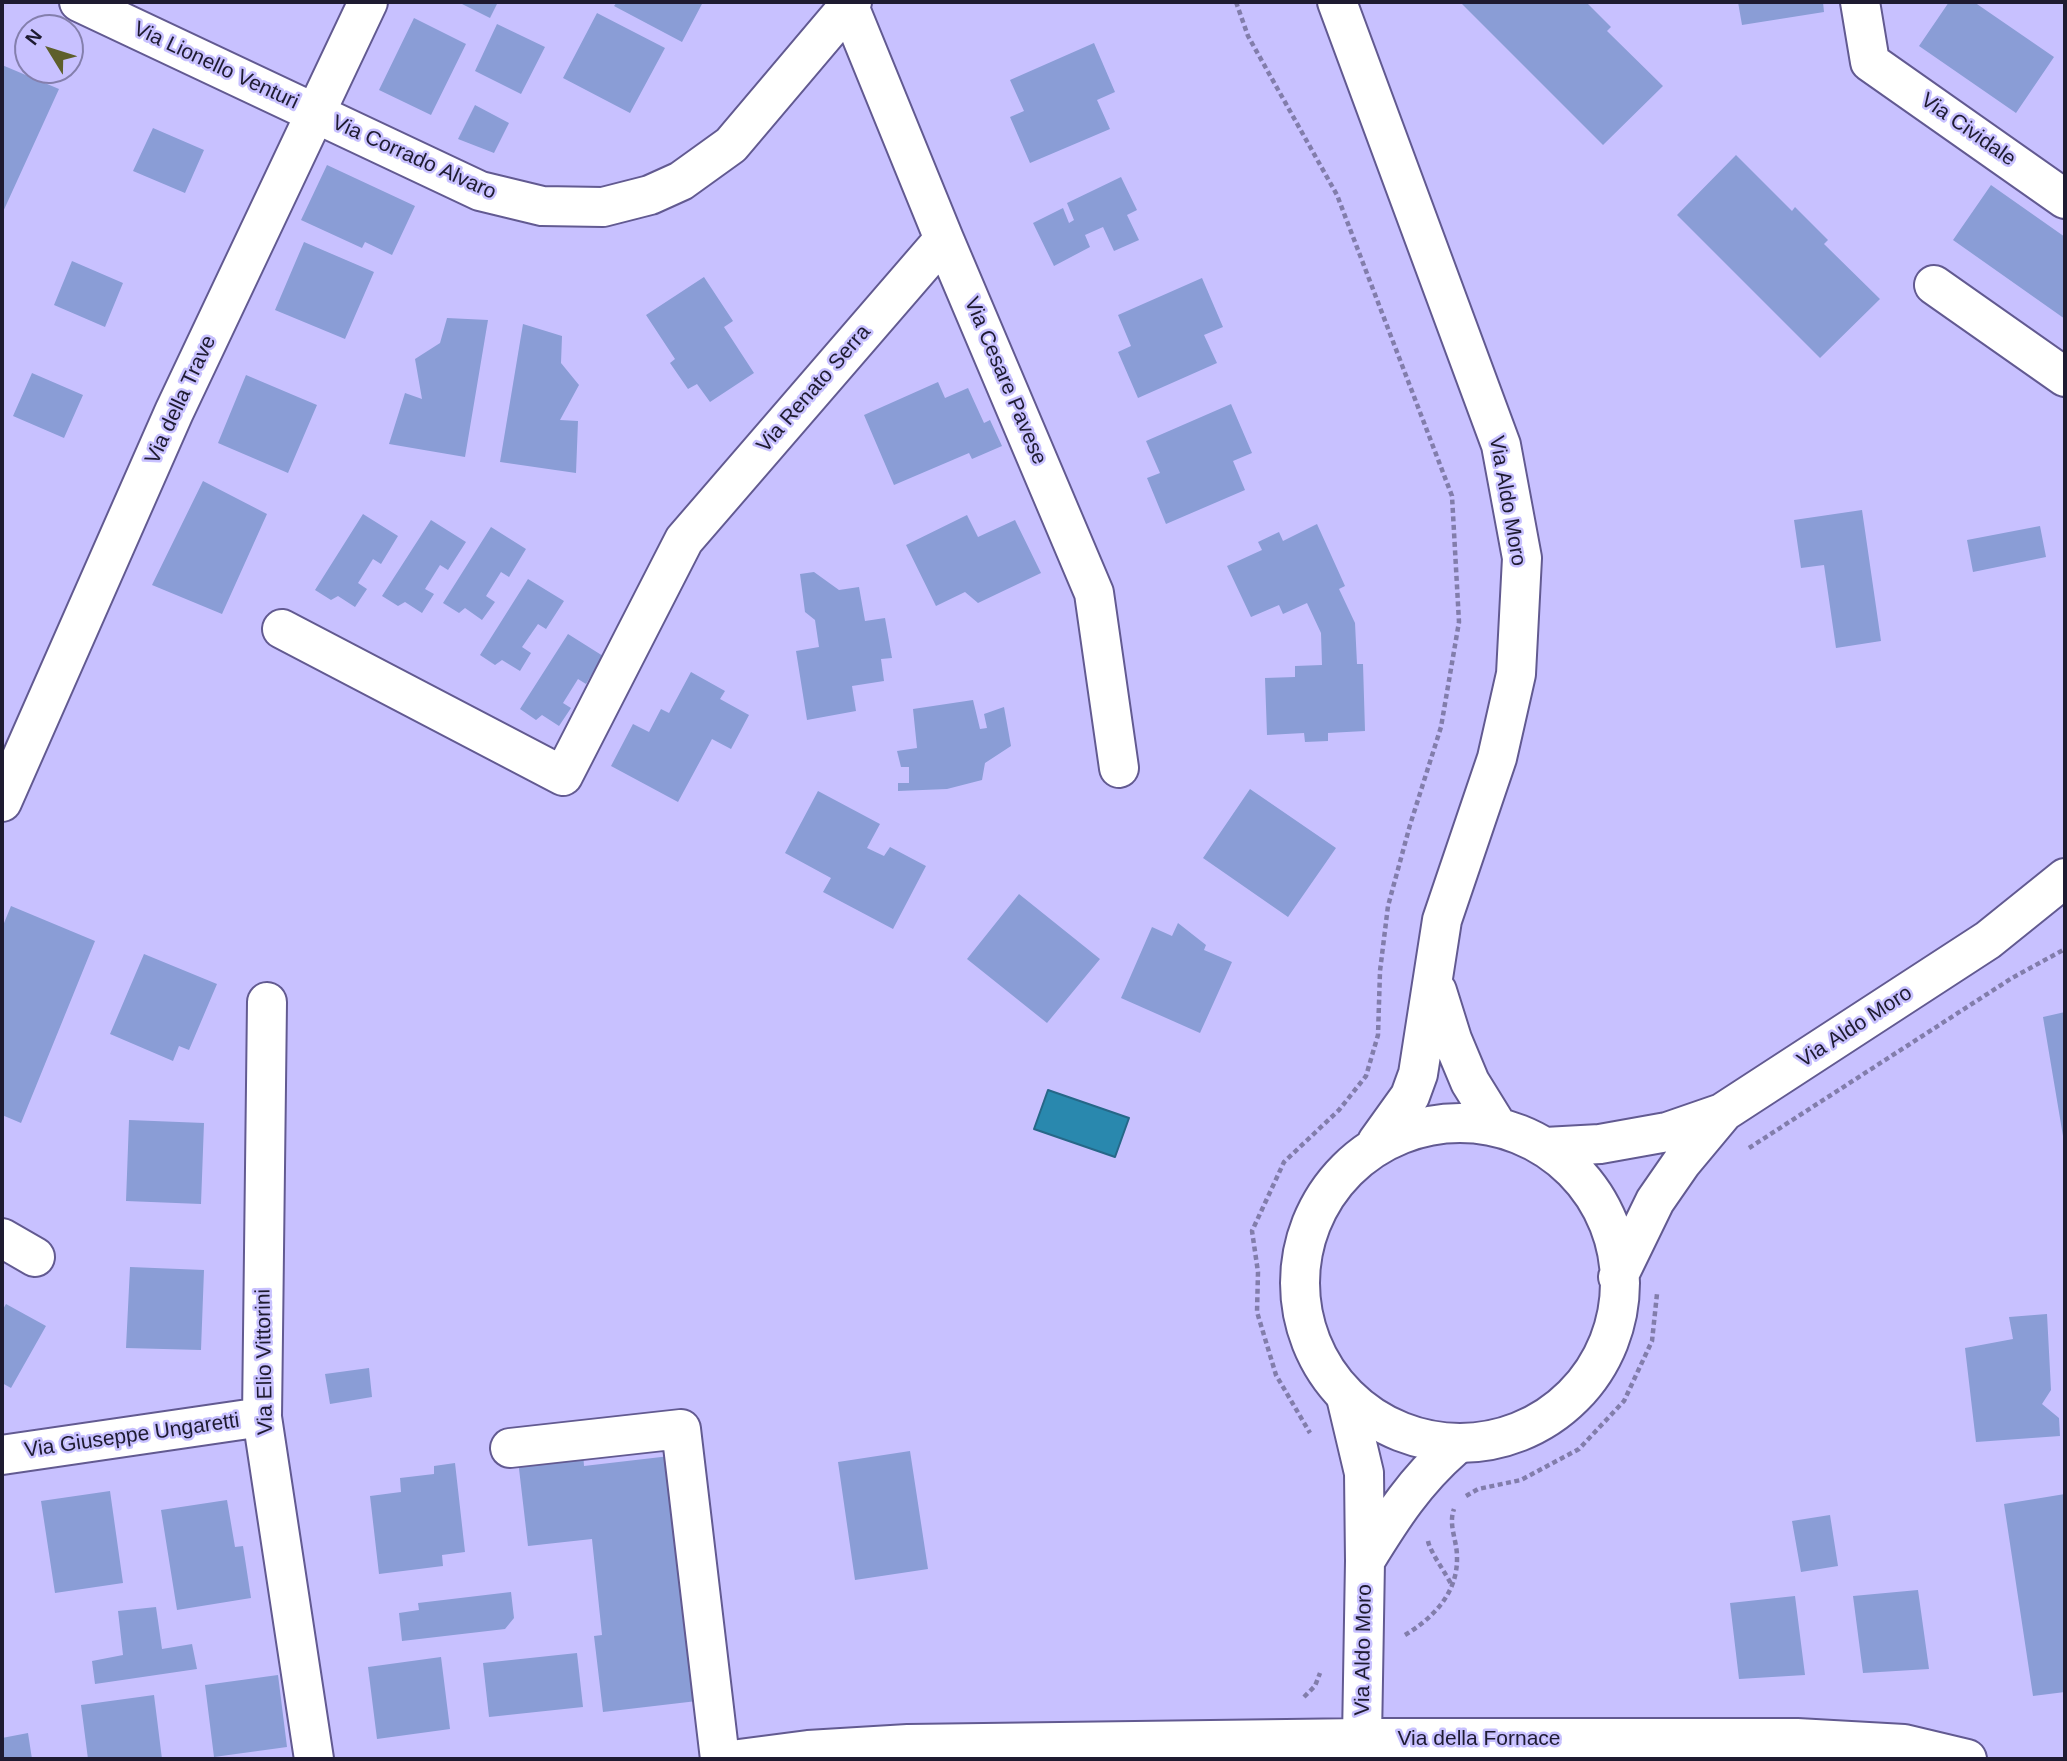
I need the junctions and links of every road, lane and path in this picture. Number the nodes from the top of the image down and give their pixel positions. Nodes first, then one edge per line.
1 (79, 2) edge
2 (368, 2) edge
3 (1236, 2) edge
4 (1337, 2) edge
5 (1860, 2) edge
6 (850, 4) edge
7 (314, 113) junction
8 (2065, 199) edge
9 (944, 239) junction
10 (1934, 285) dead end
11 (2065, 377) edge
12 (282, 629) dead end
13 (1119, 768) dead end
14 (2, 802) edge
15 (2065, 878) edge
16 (2065, 906) edge
17 (1988, 940) junction
18 (2065, 949) edge
19 (1433, 975) junction
20 (267, 1002) dead end
21 (1722, 1113) junction
22 (1496, 1124) junction
23 (1377, 1142) junction
24 (1545, 1147) junction
25 (1743, 1153) dead end
26 (2, 1238) edge
27 (35, 1257) dead end
28 (1618, 1277) junction
29 (1658, 1288) dead end
30 (1346, 1397) junction
31 (262, 1417) junction
32 (1315, 1441) dead end
33 (1454, 1447) junction
34 (510, 1448) dead end
35 (2, 1455) edge
36 (1427, 1536) dead end
37 (1365, 1561) junction
38 (1452, 1586) junction
39 (1404, 1635) dead end
40 (1324, 1665) dead end
41 (1300, 1701) dead end
42 (1362, 1738) junction
43 (1256, 1746) edge
44 (314, 1759) edge
45 (720, 1759) edge
46 (738, 1759) edge
47 (1967, 1759) edge

1 - 7 street, Via Lionello Venturi
2 - 7 street, Via della Trave
3 - 32 path
4 - 19 street, Via Aldo Moro
5 - 8 street, Via Cividale
6 - 7 street, Via Corrado Alvaro
6 - 9 street, Via Cesare Pavese
7 - 14 street, Via della Trave
9 - 12 street, Via Renato Serra
9 - 13 street, Via Cesare Pavese
10 - 11 street
15 - 17 street, Via Aldo Moro
16 - 17 street, Via Aldo Moro
17 - 21 street, Via Aldo Moro
18 - 25 path
19 - 22 street, Via Aldo Moro
19 - 23 street, Via Aldo Moro
20 - 31 street, Via Elio Vittorini
21 - 24 street, Via Aldo Moro
21 - 28 street, Via Aldo Moro
22 - 23 street, Via Aldo Moro
22 - 24 street, Via Aldo Moro
23 - 30 street, Via Aldo Moro
24 - 28 street, Via Aldo Moro
26 - 27 street
28 - 33 street, Via Aldo Moro
29 - 38 path
30 - 33 street, Via Aldo Moro
30 - 37 street, Via Aldo Moro
31 - 35 street, Via Giuseppe Ungaretti
31 - 44 street, Via Elio Vittorini
33 - 37 street, Via Aldo Moro
34 - 45 street
36 - 38 path
37 - 42 street, Via Aldo Moro
38 - 39 path
40 - 41 path
42 - 43 street, Via della Fornace
42 - 47 street, Via della Fornace
43 - 46 street, Via della Fornace

